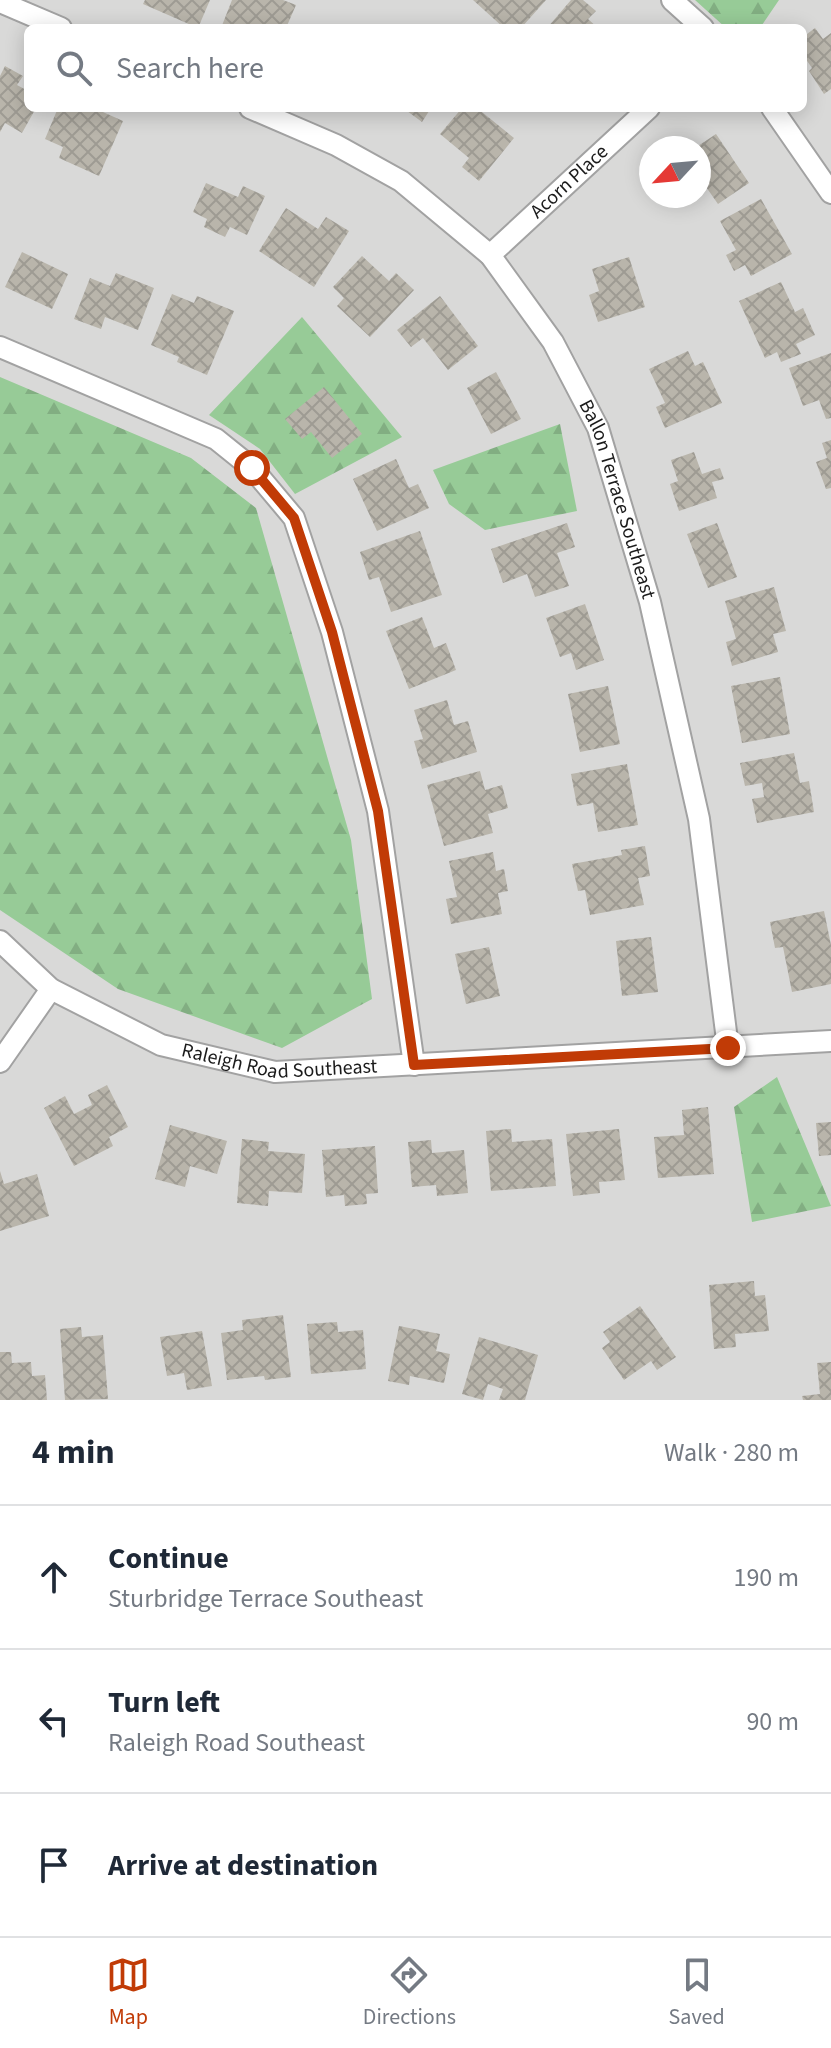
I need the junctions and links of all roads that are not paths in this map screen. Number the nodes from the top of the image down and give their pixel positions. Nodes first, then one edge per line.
1 (672, 0) edge
2 (0, 2) edge
3 (52, 24) edge
4 (699, 24) edge
5 (259, 112) edge
6 (645, 112) edge
7 (775, 112) edge
8 (831, 193) edge
9 (490, 255) junction
10 (0, 347) edge
11 (0, 941) edge
12 (51, 989) junction
13 (831, 1041) edge
14 (728, 1048) junction
15 (0, 1062) edge
16 (414, 1065) junction

1 - 4 street
2 - 3 street
5 - 9 street, Ballon Terrace Southeast
6 - 9 street, Acorn Place
7 - 8 street
9 - 14 street, Ballon Terrace Southeast
10 - 16 street
11 - 12 street, Raleigh Road Southeast
12 - 15 street
12 - 16 street, Raleigh Road Southeast
13 - 14 street, Raleigh Road Southeast
14 - 16 street, Raleigh Road Southeast

